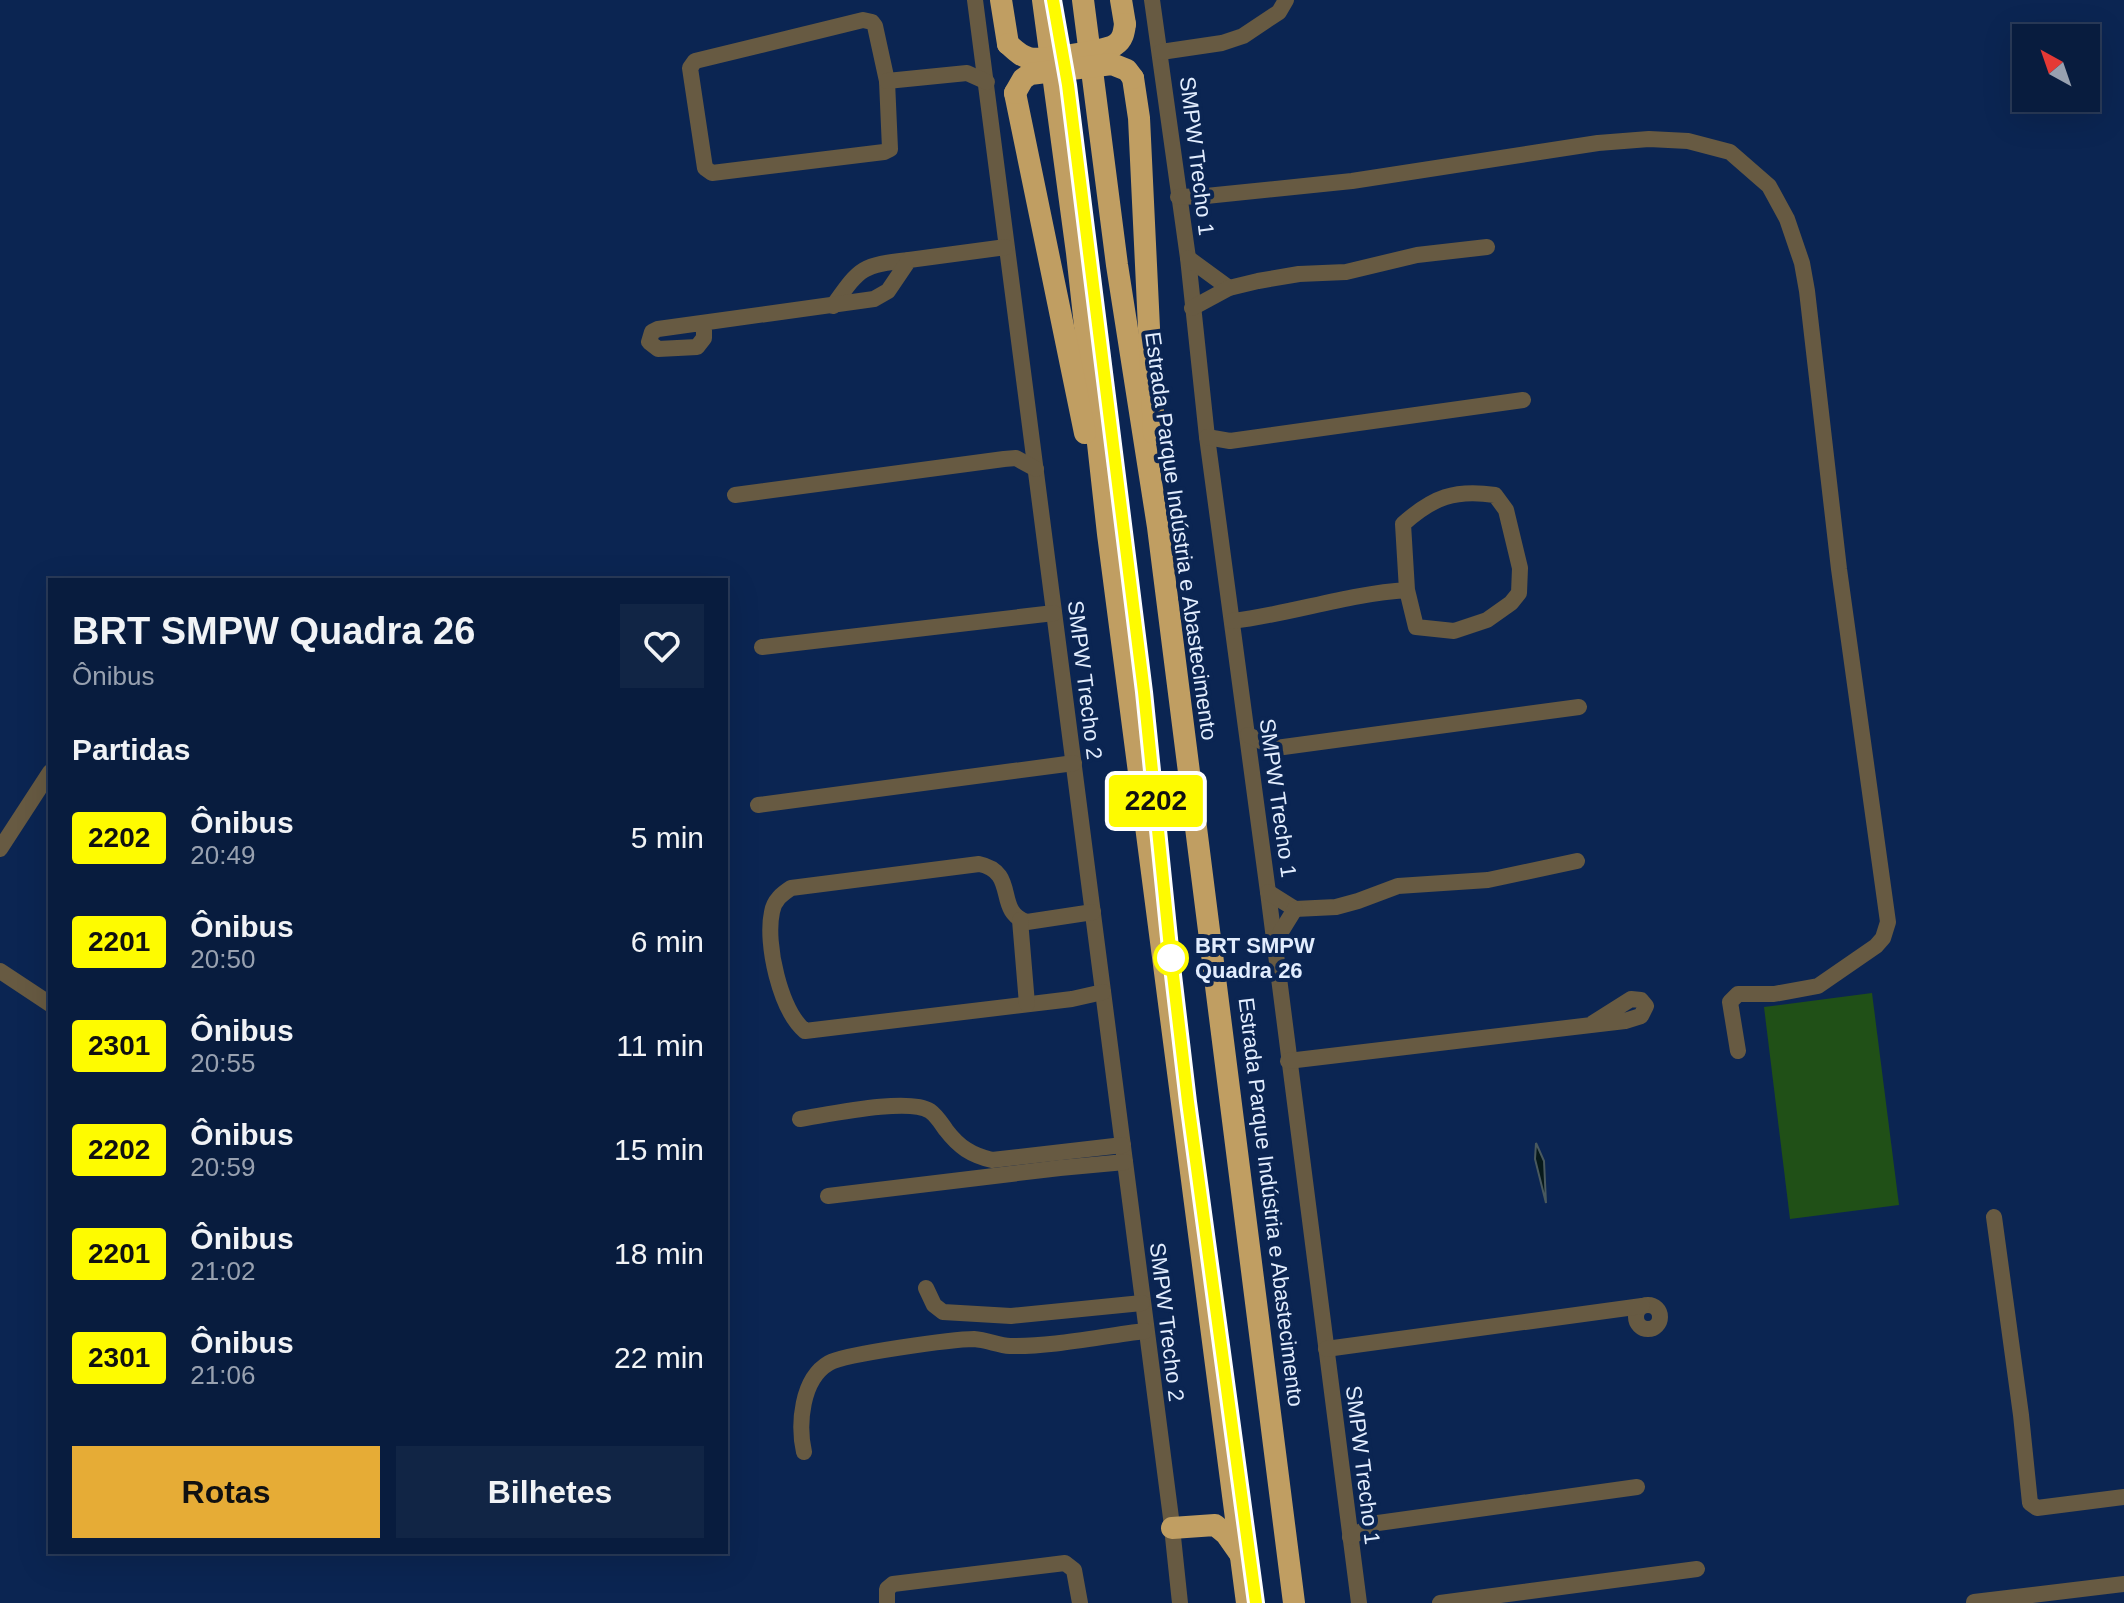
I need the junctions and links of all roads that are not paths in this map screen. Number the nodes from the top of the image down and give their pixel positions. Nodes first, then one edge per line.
1 (975, 0) edge
2 (1001, 0) edge
3 (1043, 0) edge
4 (1083, 0) edge
5 (1121, 0) edge
6 (1152, 0) edge
7 (1286, 0) edge
8 (1161, 52) junction
9 (984, 60) junction
10 (967, 73) junction
11 (887, 81) junction
12 (987, 82) junction
13 (1178, 197) junction
14 (1006, 247) junction
15 (1487, 247) dead end
16 (1188, 258) junction
17 (909, 260) junction
18 (1229, 288) junction
19 (833, 306) junction
20 (1192, 308) junction
21 (704, 323) dead end
22 (1523, 400) dead end
23 (1033, 446) junction
24 (1208, 446) junction
25 (1016, 458) junction
26 (1036, 469) junction
27 (735, 495) dead end
28 (1158, 527) junction
29 (1108, 534) junction
30 (1407, 590) junction
31 (1054, 613) junction
32 (1232, 621) junction
33 (762, 647) dead end
34 (1579, 707) dead end
35 (1248, 735) junction
36 (1276, 748) junction
37 (1074, 763) junction
38 (1252, 767) junction
39 (48, 775) edge
40 (758, 805) dead end
41 (0, 849) edge
42 (1577, 861) dead end
43 (1268, 892) junction
44 (1295, 909) junction
45 (1093, 912) junction
46 (1020, 920) junction
47 (1274, 943) junction
48 (0, 971) edge
49 (1103, 992) junction
50 (48, 1003) edge
51 (1027, 1004) junction
52 (1593, 1023) dead end
53 (1738, 1051) dead end
54 (1288, 1061) junction
55 (800, 1119) dead end
56 (1123, 1145) junction
57 (1125, 1162) junction
58 (828, 1196) dead end
59 (1994, 1217) dead end
60 (926, 1288) dead end
61 (1142, 1303) junction
62 (1642, 1306) dead end
63 (1145, 1331) junction
64 (1326, 1349) junction
65 (804, 1452) dead end
66 (1231, 1484) junction
67 (1637, 1487) dead end
68 (2124, 1497) edge
69 (1346, 1513) junction
70 (1171, 1523) junction
71 (1378, 1523) junction
72 (1350, 1537) junction
73 (1241, 1555) junction
74 (1697, 1569) dead end
75 (2124, 1584) edge
76 (1974, 1602) edge
77 (887, 1603) edge
78 (1080, 1603) edge
79 (1180, 1603) edge
80 (1247, 1603) edge
81 (1294, 1603) edge
82 (1359, 1603) edge
83 (1440, 1603) edge

1 - 9 street, SMPW Trecho 2
2 - 5 highway, bridge
3 - 29 highway
4 - 28 highway, Estrada Parque Indústria e Abastecimento
6 - 8 street, SMPW Trecho 1
7 - 8 street
8 - 13 street, SMPW Trecho 1
9 - 10 street
9 - 12 street, SMPW Trecho 2
10 - 11 street
10 - 12 street
11 - 11 street
12 - 14 street, SMPW Trecho 2
13 - 16 street, SMPW Trecho 1
13 - 53 street
14 - 17 street
14 - 23 street, SMPW Trecho 2
15 - 18 street
16 - 18 street
16 - 20 street, SMPW Trecho 1
17 - 19 street
17 - 19 street
18 - 20 street
19 - 21 street
20 - 24 street, SMPW Trecho 1
22 - 24 street
23 - 25 street
23 - 26 street, SMPW Trecho 2
24 - 32 street, SMPW Trecho 1
25 - 26 street
25 - 27 street
26 - 31 street, SMPW Trecho 2
28 - 29 highway, bridge
28 - 81 highway, Estrada Parque Indústria e Abastecimento
29 - 66 highway
30 - 30 street
30 - 32 street
31 - 33 street
31 - 37 street, SMPW Trecho 2
32 - 35 street, SMPW Trecho 1
34 - 36 street
35 - 36 street
35 - 38 street, SMPW Trecho 1
36 - 38 street
37 - 40 street
37 - 45 street, SMPW Trecho 2
38 - 43 street, SMPW Trecho 1
39 - 41 street
42 - 44 street
43 - 44 street
43 - 47 street, SMPW Trecho 1
44 - 47 street
45 - 46 street
45 - 49 street, SMPW Trecho 2
46 - 51 street
46 - 51 street
47 - 54 street, SMPW Trecho 1
48 - 50 street
49 - 51 street
49 - 56 street, SMPW Trecho 2
52 - 54 street
54 - 64 street, SMPW Trecho 1
55 - 56 street
56 - 57 street, SMPW Trecho 2
57 - 58 street
57 - 61 street, SMPW Trecho 2
59 - 68 street
60 - 61 street
61 - 63 street, SMPW Trecho 2
62 - 64 street
63 - 65 street
63 - 70 street, SMPW Trecho 2
64 - 69 street, SMPW Trecho 1
66 - 70 highway
66 - 73 highway
67 - 71 street
69 - 71 street
69 - 72 street, SMPW Trecho 1
70 - 73 highway
70 - 79 street, SMPW Trecho 2
71 - 72 street
72 - 82 street, SMPW Trecho 1
73 - 80 highway
74 - 83 street
75 - 76 street
77 - 78 street

